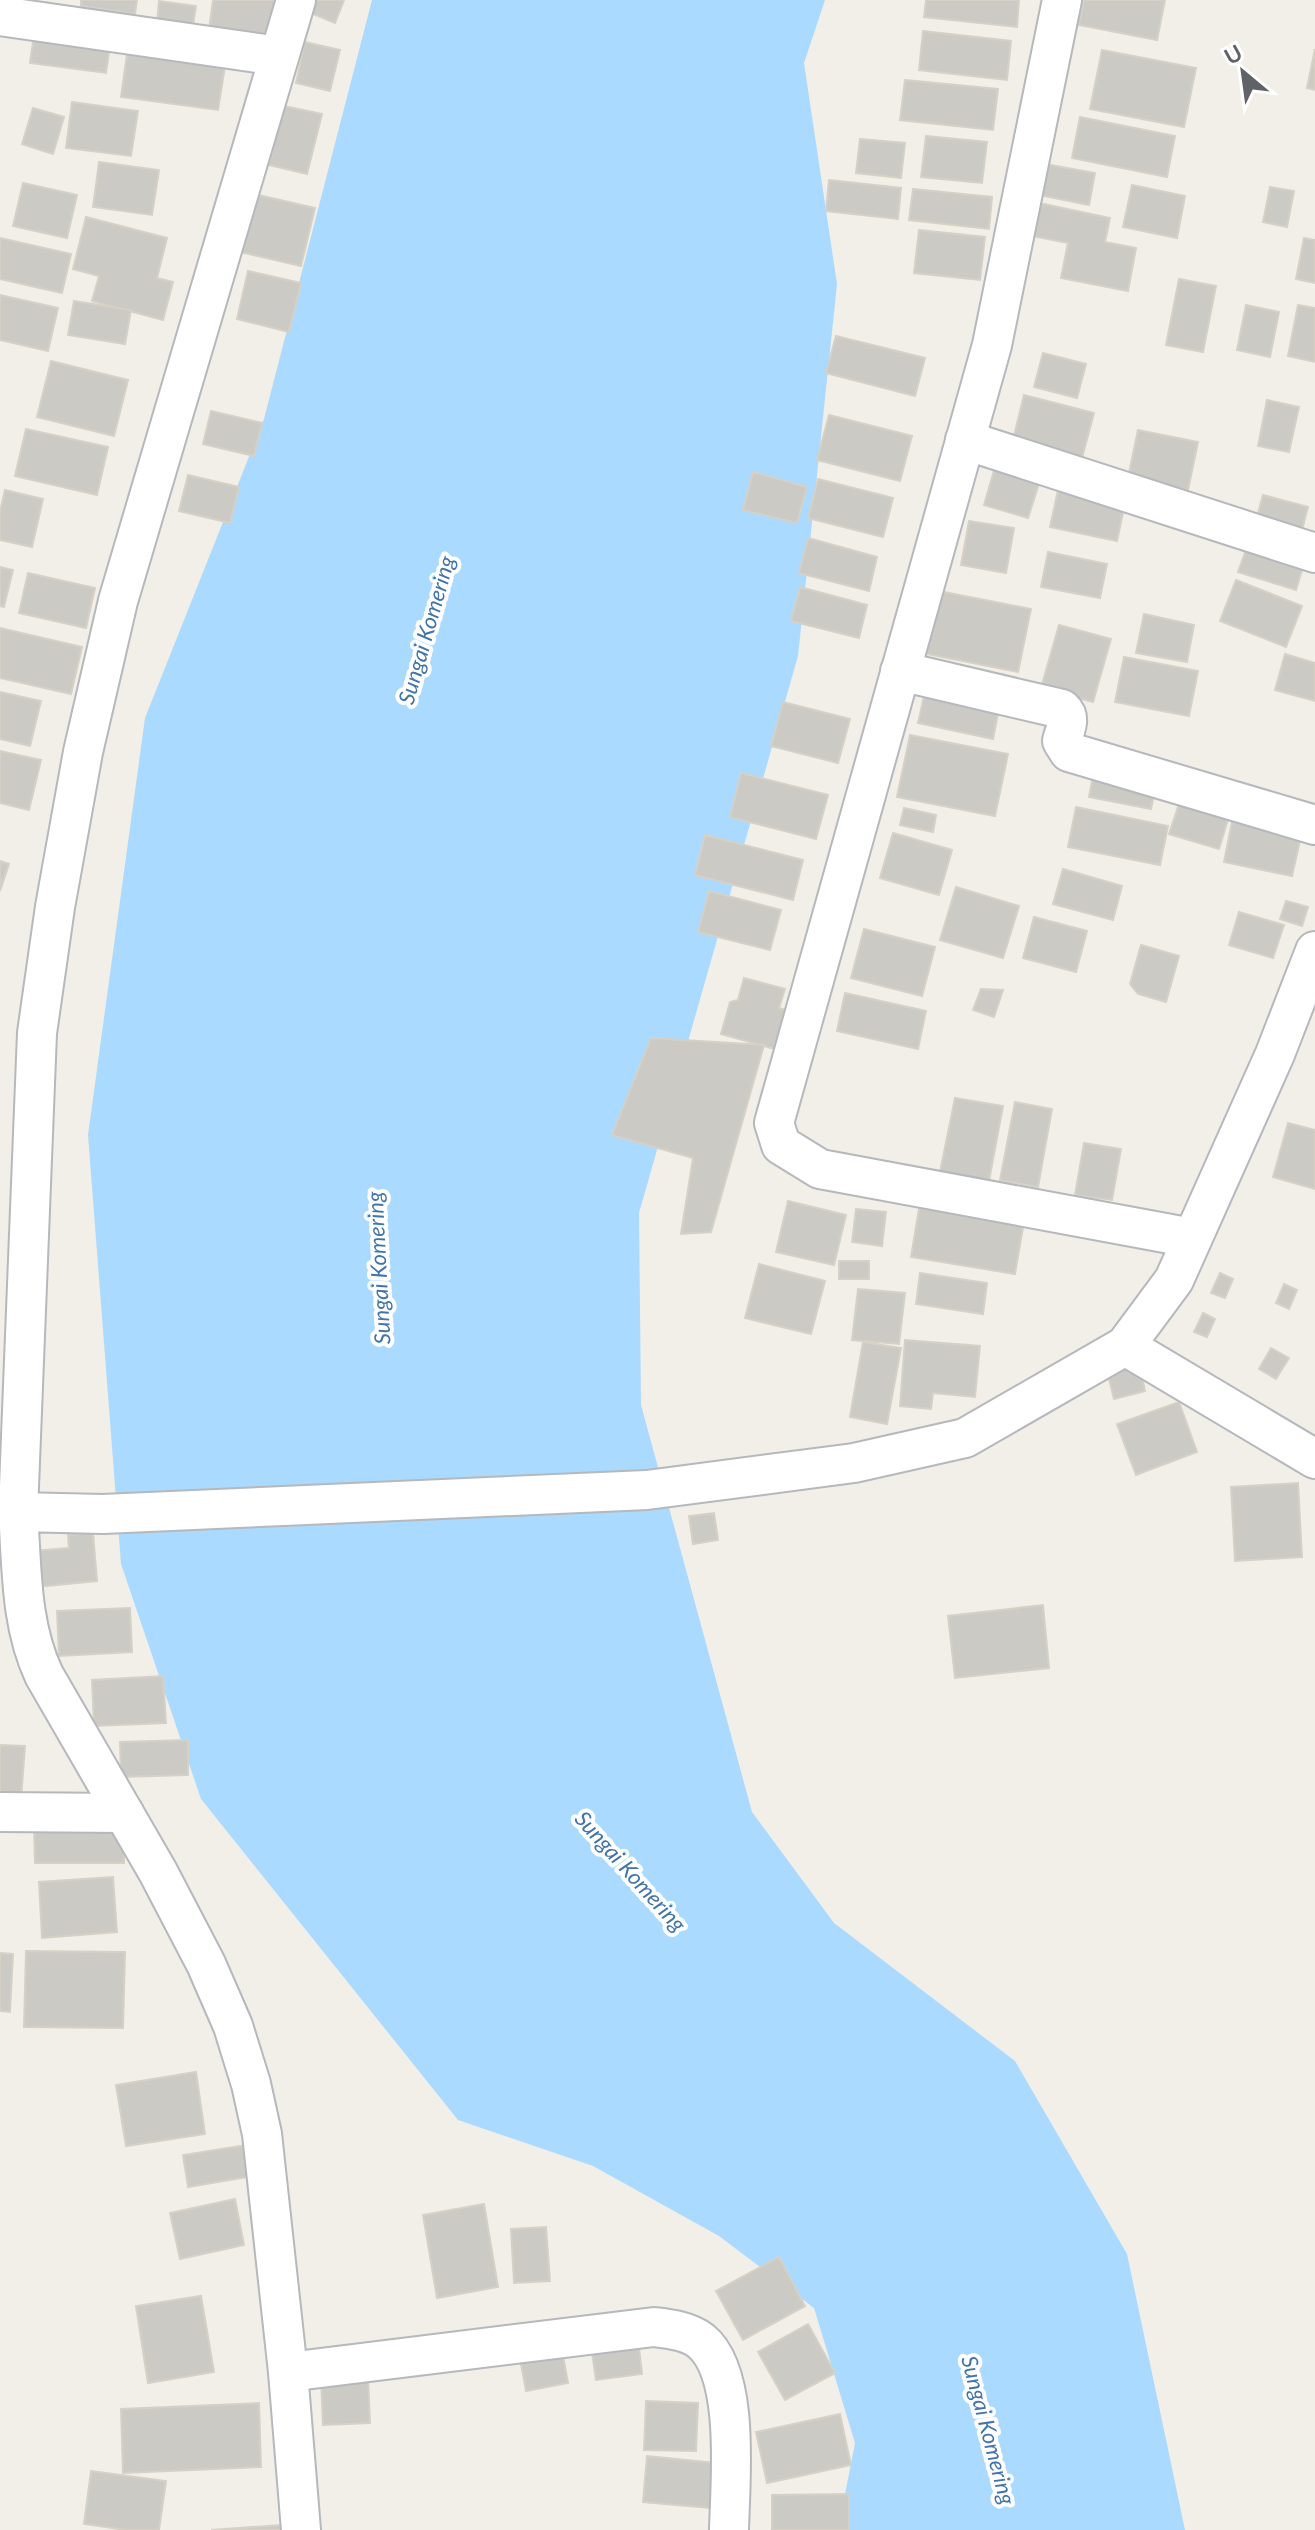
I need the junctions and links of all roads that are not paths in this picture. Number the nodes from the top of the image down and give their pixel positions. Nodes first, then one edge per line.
1 (296, 0) edge
2 (1062, 0) edge
3 (0, 16) edge
4 (279, 56) junction
5 (965, 440) junction
6 (1315, 553) edge
7 (900, 671) junction
8 (1315, 825) edge
9 (1315, 951) edge
10 (1192, 1238) junction
11 (1125, 1346) junction
12 (1315, 1459) edge
13 (18, 1512) junction
14 (0, 1812) edge
15 (124, 1813) junction
16 (288, 2372) junction
17 (301, 2530) edge
18 (729, 2530) edge

1 - 4 street
2 - 5 street
3 - 4 street
4 - 13 street
5 - 6 street
5 - 7 street
7 - 8 street
7 - 10 street
9 - 10 street
10 - 11 street
11 - 12 street
11 - 13 street
13 - 15 street
14 - 15 street
15 - 16 street
16 - 17 street
16 - 18 street

